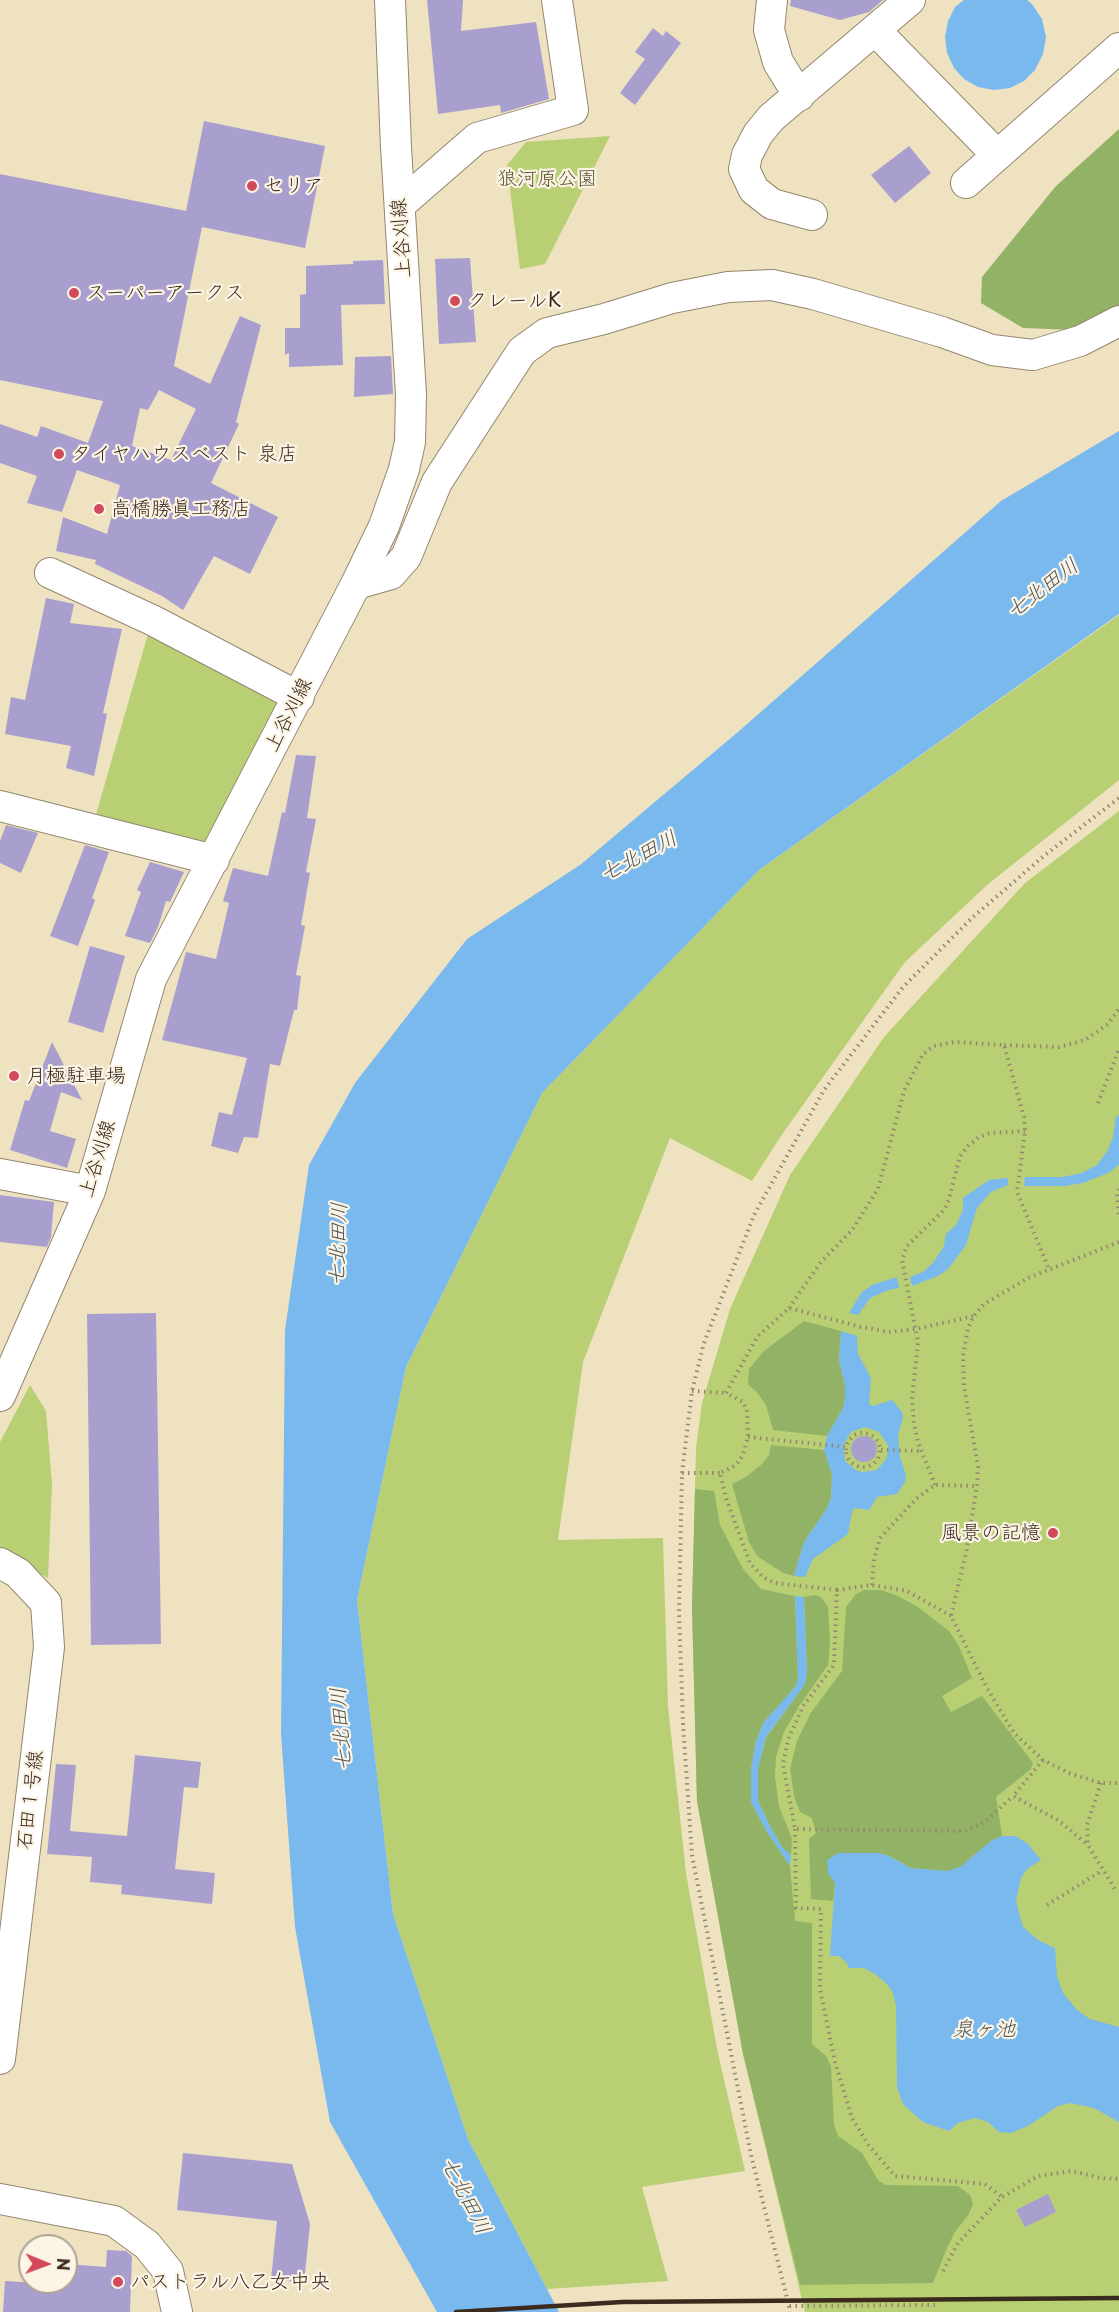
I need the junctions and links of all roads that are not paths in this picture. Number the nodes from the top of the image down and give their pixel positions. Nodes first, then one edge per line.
1 (390, 0) edge
2 (557, 0) edge
3 (772, 0) edge
4 (910, 0) edge
5 (875, 30) junction
6 (1119, 48) edge
7 (800, 96) junction
8 (997, 155) junction
9 (966, 183) dead end
10 (400, 205) junction
11 (812, 215) dead end
12 (1119, 321) edge
13 (50, 573) dead end
14 (356, 584) junction
15 (299, 697) junction
16 (0, 806) edge
17 (214, 860) junction
18 (0, 1174) edge
19 (90, 1191) junction
20 (0, 1396) edge
21 (0, 1563) edge
22 (0, 2059) edge
23 (0, 2199) edge
24 (177, 2312) edge

1 - 10 street, 上谷刈線
2 - 10 street
3 - 7 street
4 - 5 street
5 - 7 street
5 - 8 street
6 - 8 street
7 - 11 street
8 - 9 street
10 - 14 street, 上谷刈線
12 - 14 street
13 - 15 street
14 - 15 street, 上谷刈線
15 - 17 street, 上谷刈線
16 - 17 street
17 - 19 street, 上谷刈線
18 - 19 street
19 - 20 street, 上谷刈線
21 - 22 street, 石田１号線
23 - 24 street

